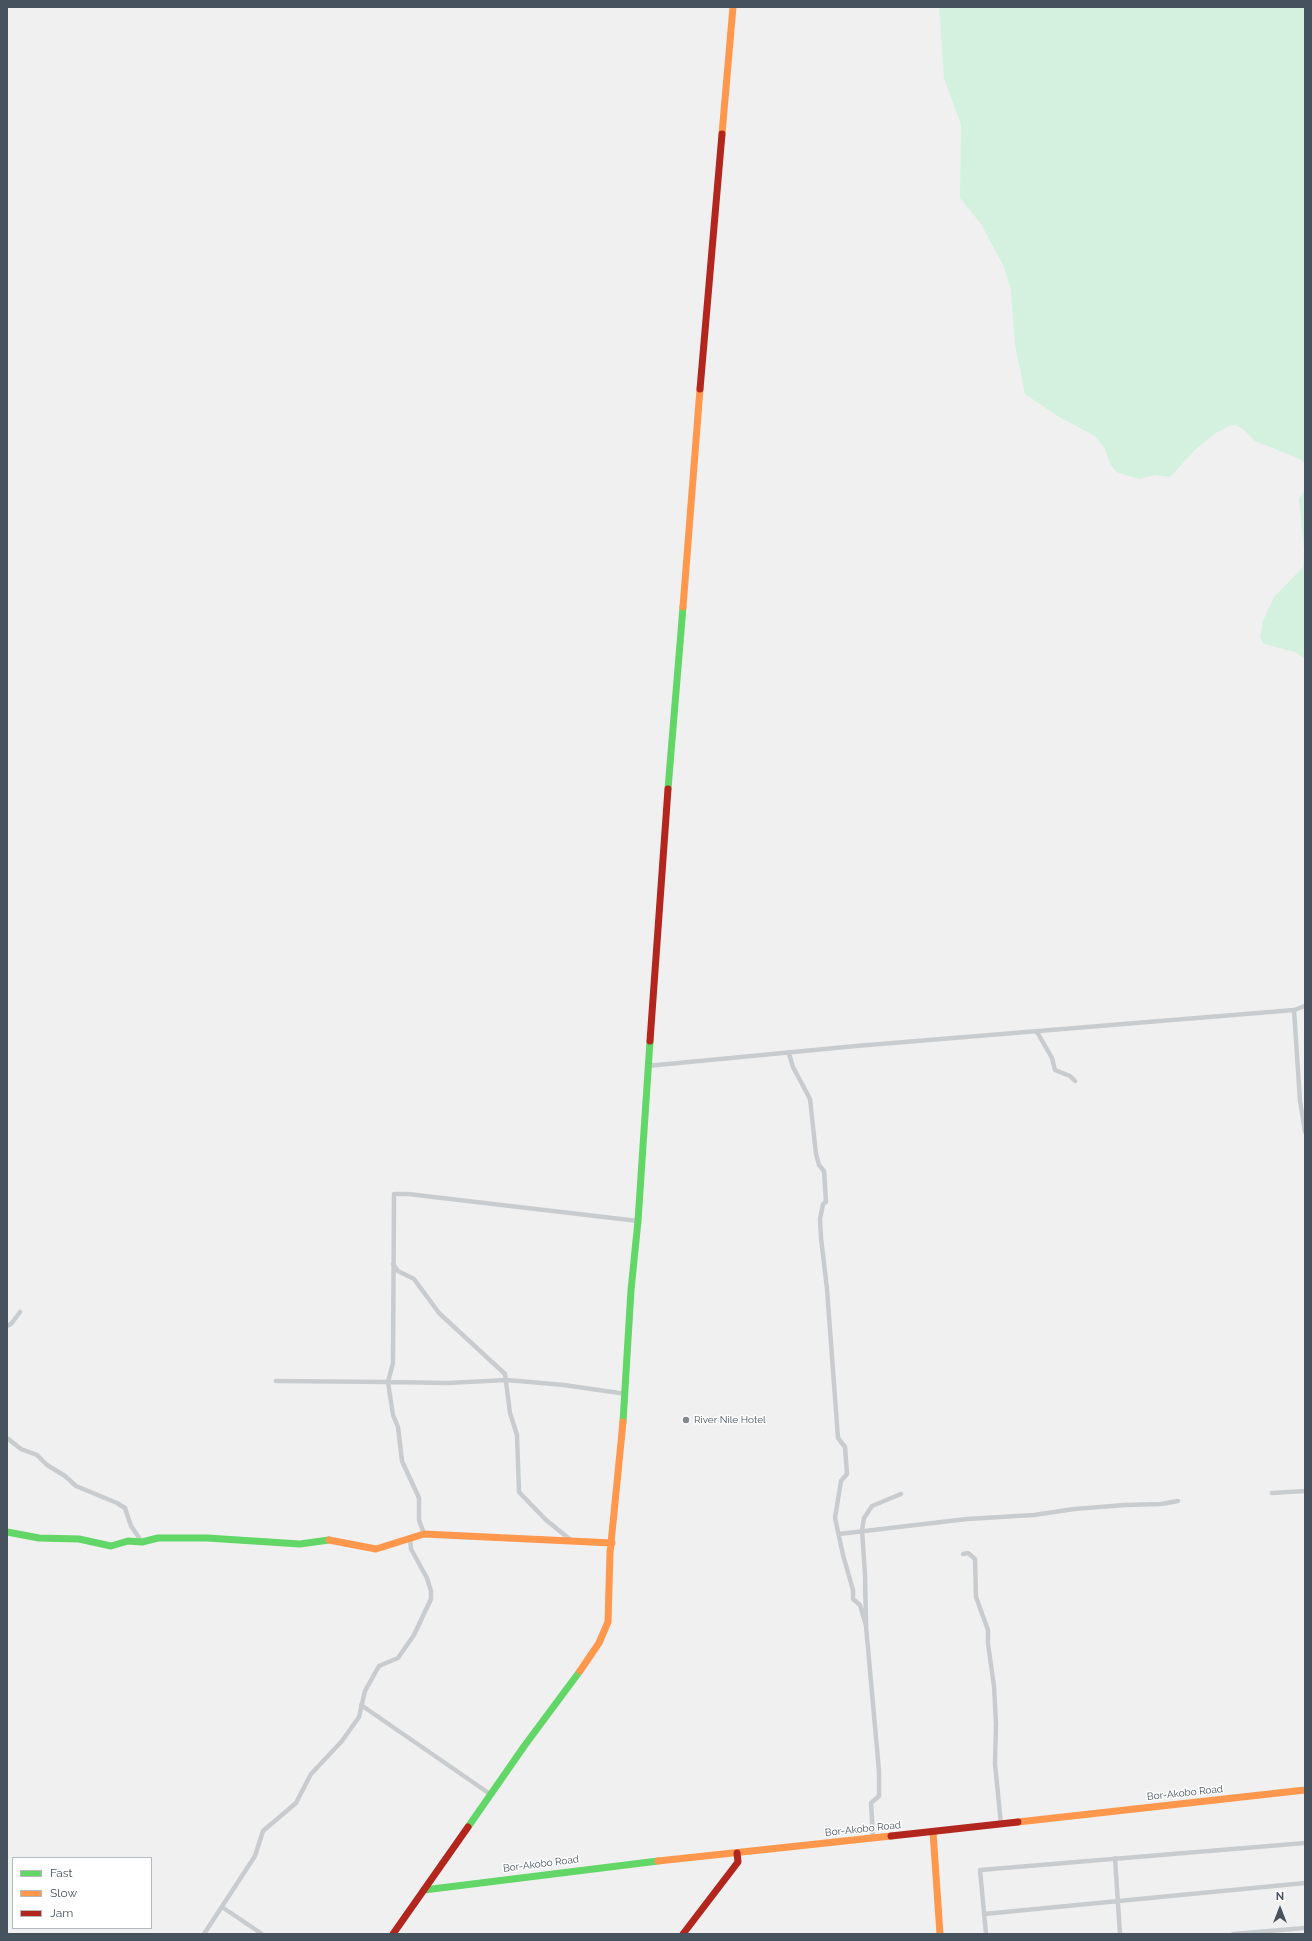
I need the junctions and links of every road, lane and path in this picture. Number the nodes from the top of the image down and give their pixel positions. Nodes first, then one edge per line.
1 (732, 7) edge
2 (1305, 1006) edge
3 (1294, 1010) junction
4 (1037, 1032) junction
5 (789, 1054) junction
6 (648, 1066) junction
7 (1075, 1081) dead end
8 (1305, 1132) edge
9 (638, 1221) junction
10 (393, 1264) junction
11 (20, 1312) dead end
12 (7, 1326) edge
13 (507, 1380) junction
14 (276, 1381) dead end
15 (388, 1382) junction
16 (626, 1394) junction
17 (7, 1438) edge
18 (1305, 1491) edge
19 (1272, 1493) dead end
20 (901, 1494) dead end
21 (1178, 1501) dead end
22 (862, 1530) junction
23 (7, 1532) edge
24 (424, 1534) junction
25 (839, 1534) junction
26 (410, 1538) junction
27 (142, 1542) junction
28 (573, 1542) junction
29 (612, 1543) junction
30 (963, 1554) dead end
31 (866, 1626) junction
32 (360, 1705) junction
33 (1305, 1790) edge
34 (490, 1794) junction
35 (1001, 1824) junction
36 (933, 1832) junction
37 (873, 1838) junction
38 (1305, 1843) edge
39 (737, 1853) junction
40 (1115, 1858) junction
41 (1305, 1883) edge
42 (424, 1890) junction
43 (1118, 1900) junction
44 (222, 1908) junction
45 (984, 1914) junction
46 (1305, 1928) edge
47 (204, 1934) edge
48 (262, 1934) edge
49 (393, 1934) edge
50 (683, 1934) edge
51 (940, 1934) edge
52 (986, 1934) edge
53 (1120, 1934) edge
54 (1233, 1934) edge

1 - 6 street
2 - 3 street
3 - 4 street
3 - 8 street
4 - 5 street
4 - 7 street
5 - 6 street
5 - 25 street
6 - 9 street
9 - 10 street
9 - 16 street
10 - 13 street
10 - 15 street
11 - 12 street
13 - 15 street
13 - 16 street
13 - 28 street
14 - 15 street
15 - 24 street
16 - 29 street
17 - 27 street
18 - 19 street
20 - 22 street
21 - 22 street
22 - 25 street
22 - 31 street
23 - 27 street
24 - 26 street
24 - 28 street
25 - 31 street
26 - 27 street
26 - 32 street
28 - 29 street
29 - 34 street
30 - 35 street
31 - 37 street
32 - 34 street
32 - 44 street
33 - 35 street, Bor-Akobo Road
34 - 42 street
35 - 36 street, Bor-Akobo Road
36 - 37 street, Bor-Akobo Road
36 - 51 street
37 - 39 street, Bor-Akobo Road
38 - 40 street
39 - 42 street, Bor-Akobo Road
39 - 50 street
40 - 43 street
40 - 45 street
41 - 43 street
42 - 49 street
43 - 45 street
43 - 53 street
44 - 47 street
44 - 48 street
45 - 52 street
46 - 54 street

